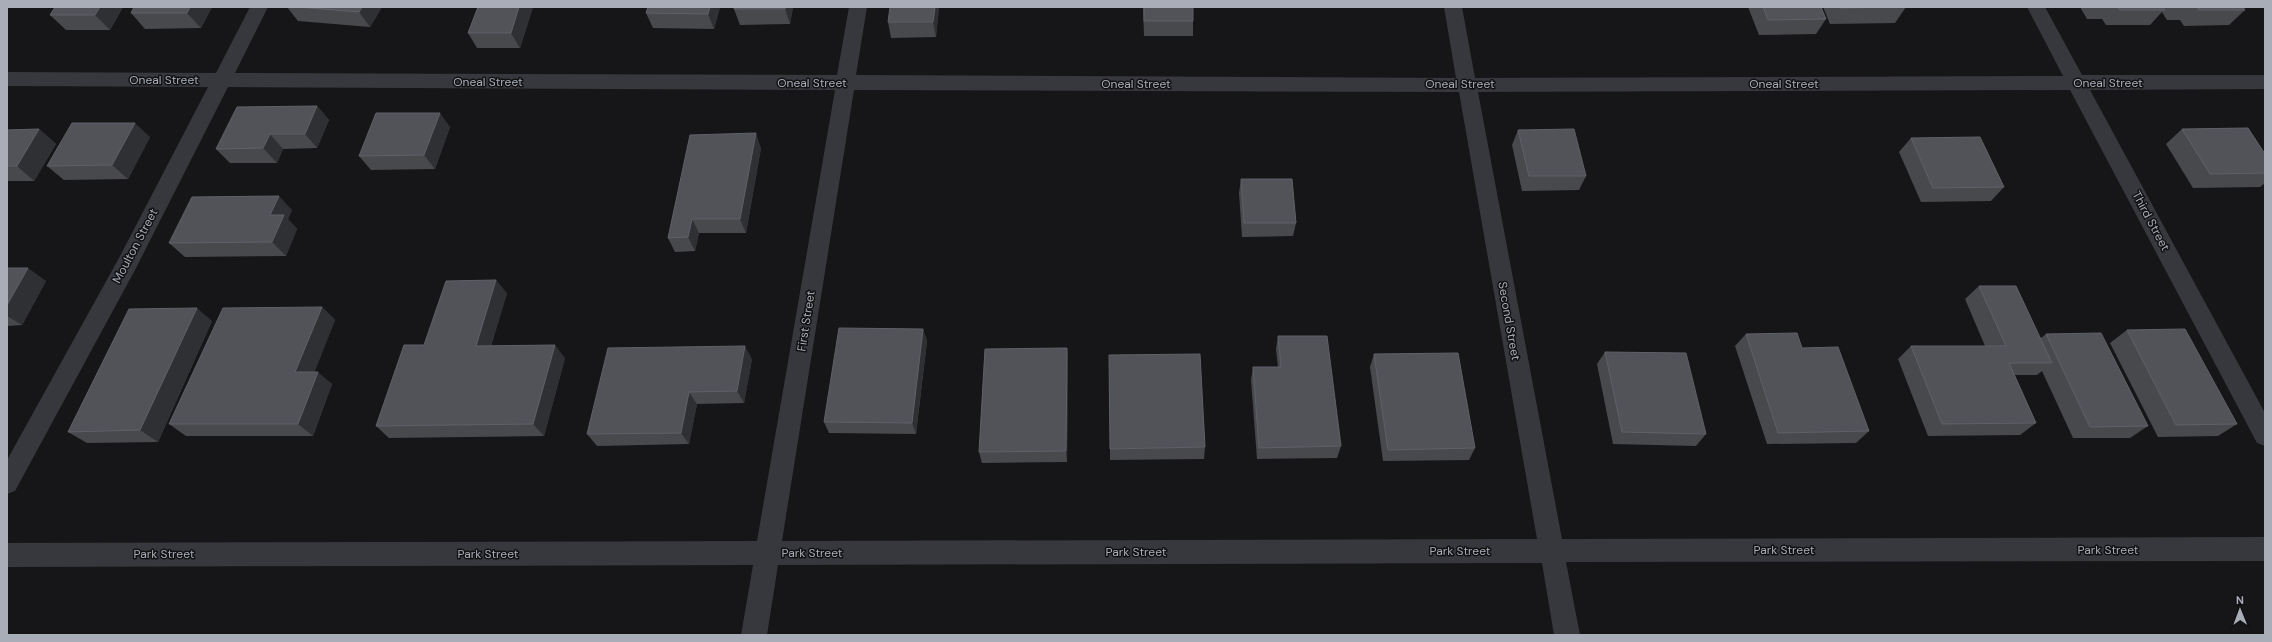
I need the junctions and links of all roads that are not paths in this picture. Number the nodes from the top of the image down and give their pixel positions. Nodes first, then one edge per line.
1 (259, 7) edge
2 (858, 7) edge
3 (1453, 7) edge
4 (2036, 7) edge
5 (7, 79) edge
6 (221, 80) junction
7 (2265, 82) edge
8 (845, 83) junction
9 (2078, 83) junction
10 (1466, 85) junction
11 (2265, 436) edge
12 (7, 483) edge
13 (2265, 549) edge
14 (1552, 551) junction
15 (768, 553) junction
16 (7, 555) edge
17 (754, 635) edge
18 (1567, 635) edge

1 - 6 street, Moulton Street
2 - 8 street, First Street
3 - 10 street, Second Street
4 - 9 street, Third Street
5 - 6 street, Oneal Street
6 - 8 street, Oneal Street
6 - 12 street, Moulton Street
7 - 9 street, Oneal Street
8 - 10 street, Oneal Street
8 - 15 street, First Street
9 - 10 street, Oneal Street
9 - 11 street, Third Street
10 - 14 street, Second Street
13 - 14 street, Park Street
14 - 15 street, Park Street
14 - 18 street, Second Street
15 - 16 street, Park Street
15 - 17 street, First Street

